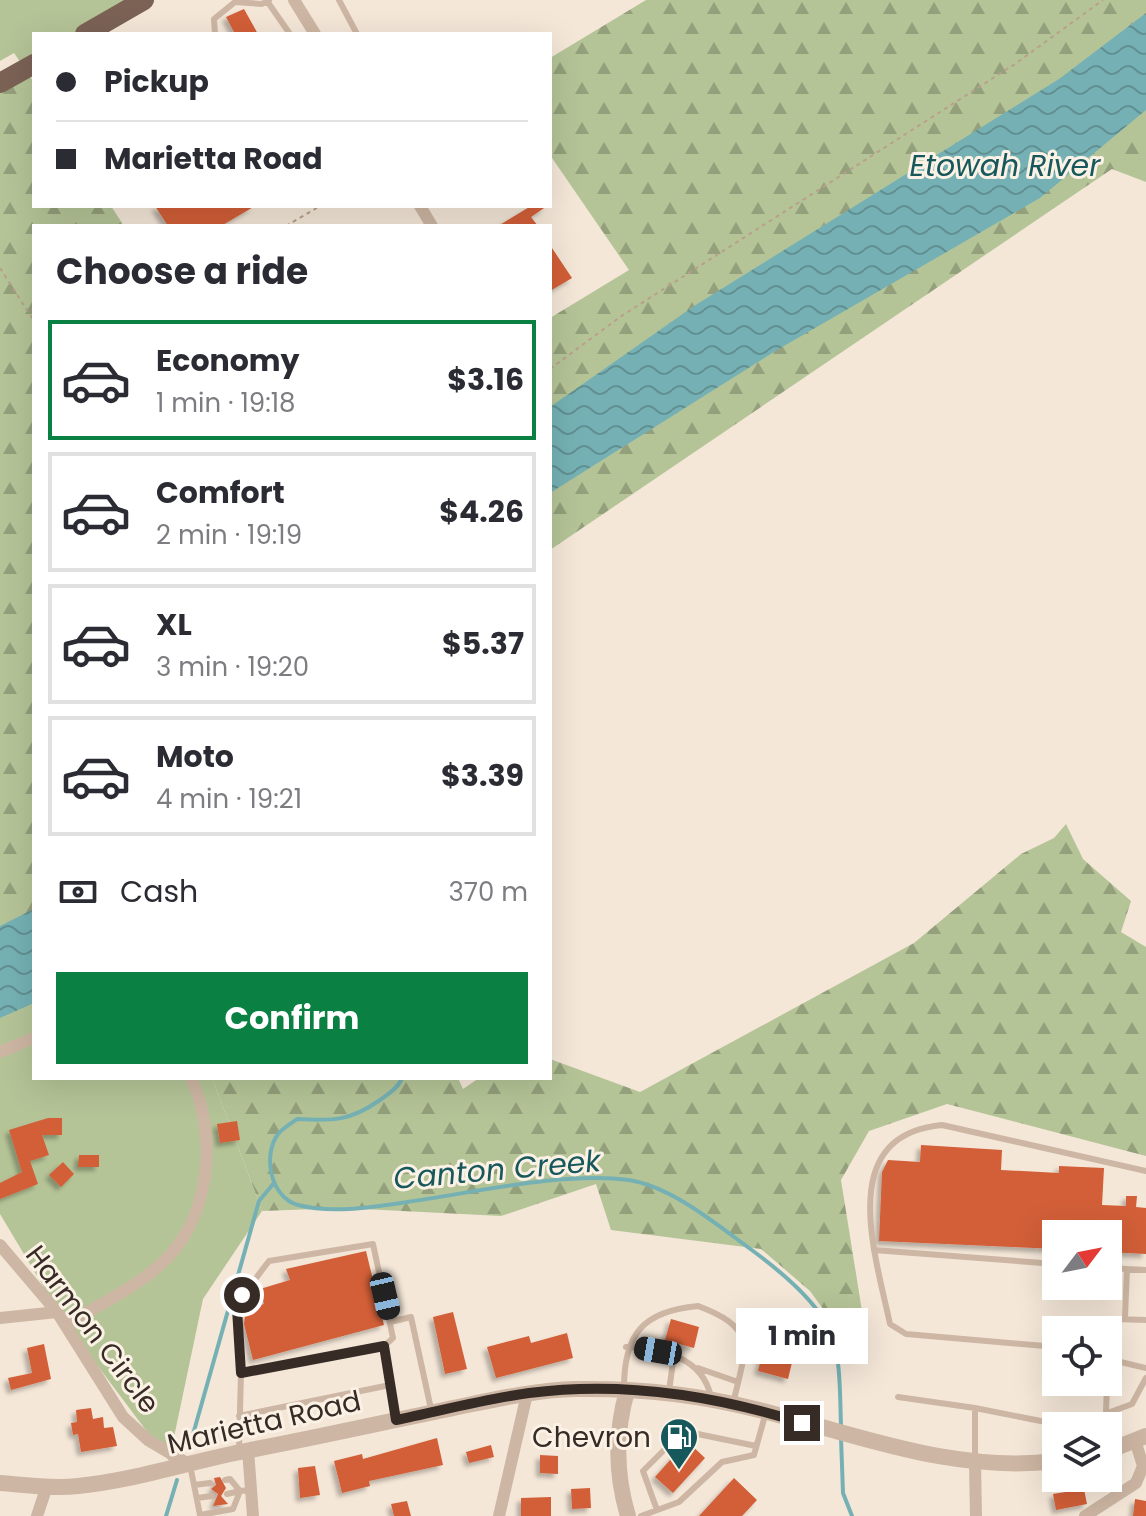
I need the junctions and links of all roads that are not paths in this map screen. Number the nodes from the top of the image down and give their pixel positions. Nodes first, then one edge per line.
1 (142, 0) edge
2 (268, 0) edge
3 (294, 0) edge
4 (339, 0) edge
5 (88, 32) edge
6 (215, 32) edge
7 (289, 32) edge
8 (314, 32) edge
9 (356, 32) edge
10 (26, 68) edge
11 (0, 83) edge
12 (32, 1039) edge
13 (0, 1052) edge
14 (192, 1080) edge
15 (1146, 1171) edge
16 (0, 1245) edge
17 (874, 1250) junction
18 (1042, 1263) edge
19 (1122, 1269) edge
20 (1127, 1269) junction
21 (1146, 1270) edge
22 (57, 1312) junction
23 (1125, 1317) junction
24 (0, 1318) edge
25 (1122, 1318) edge
26 (1146, 1320) edge
27 (390, 1322) junction
28 (66, 1325) junction
29 (384, 1346) junction
30 (1042, 1346) edge
31 (626, 1347) junction
32 (674, 1355) junction
33 (1122, 1362) edge
34 (698, 1368) junction
35 (1146, 1368) edge
36 (241, 1373) junction
37 (1146, 1378) edge
38 (738, 1382) junction
39 (390, 1385) junction
40 (625, 1390) junction
41 (669, 1392) junction
42 (527, 1394) junction
43 (898, 1397) dead end
44 (711, 1399) junction
45 (733, 1404) junction
46 (975, 1408) junction
47 (766, 1411) junction
48 (1109, 1412) edge
49 (431, 1413) junction
50 (239, 1416) junction
51 (396, 1420) junction
52 (1042, 1421) edge
53 (1140, 1438) edge
54 (756, 1446) junction
55 (243, 1451) junction
56 (975, 1463) junction
57 (1042, 1463) edge
58 (190, 1465) junction
59 (225, 1480) dead end
60 (0, 1483) edge
61 (210, 1483) dead end
62 (194, 1485) junction
63 (47, 1486) junction
64 (246, 1491) junction
65 (227, 1494) dead end
66 (212, 1496) dead end
67 (197, 1498) junction
68 (657, 1510) junction
69 (37, 1516) edge
70 (253, 1516) edge
71 (499, 1516) edge
72 (628, 1516) edge
73 (641, 1516) edge
74 (976, 1516) edge
75 (1085, 1516) edge

1 - 5 main road
2 - 6 lane
2 - 7 lane
3 - 8 street
4 - 9 lane
10 - 11 main road
12 - 13 street
14 - 28 street
15 - 17 lane
16 - 22 street, Harmon Circle
17 - 18 lane
17 - 30 lane
19 - 20 lane
20 - 21 lane
20 - 23 lane
22 - 24 street
22 - 28 street, Harmon Circle
23 - 25 lane
23 - 26 lane
27 - 29 lane
27 - 36 lane
27 - 49 lane
28 - 58 street, Harmon Circle
29 - 36 lane
29 - 39 lane
31 - 32 lane
31 - 38 lane
31 - 40 lane
32 - 34 lane
32 - 41 lane
33 - 35 lane
34 - 38 lane
34 - 44 lane
36 - 50 lane
37 - 48 lane
38 - 45 lane
39 - 50 lane
39 - 51 lane
40 - 41 street, Marietta Road
40 - 42 street, Marietta Road
40 - 72 street
41 - 44 street, Marietta Road
42 - 49 street, Marietta Road
42 - 71 street
43 - 46 lane
44 - 45 street, Marietta Road
45 - 47 street, Marietta Road
46 - 52 lane
46 - 56 lane
47 - 54 lane
47 - 56 street, Marietta Road
49 - 51 street, Marietta Road
50 - 55 lane
51 - 55 street, Marietta Road
53 - 75 street
54 - 68 lane
54 - 68 lane
55 - 58 street, Marietta Road
55 - 64 street
56 - 57 street, Marietta Road
56 - 74 street
58 - 62 lane
58 - 63 street, Marietta Road
59 - 64 lane
60 - 63 street, Marietta Road
61 - 62 lane
62 - 67 lane
63 - 69 street
64 - 65 lane
64 - 67 lane
64 - 70 street
66 - 67 lane
68 - 73 lane

